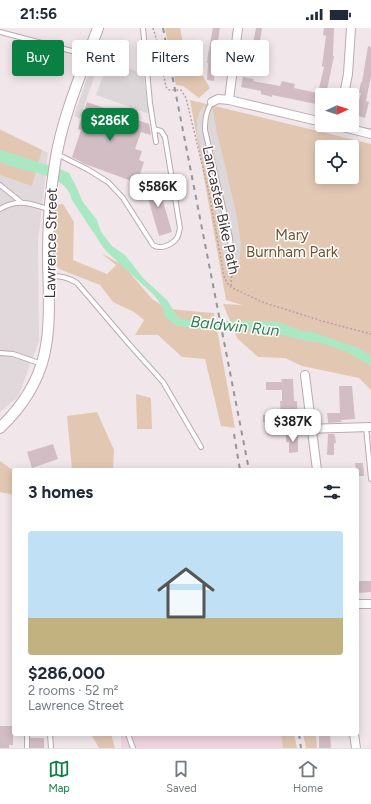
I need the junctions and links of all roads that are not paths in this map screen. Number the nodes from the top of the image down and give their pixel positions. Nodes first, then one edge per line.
1 (98, 28) edge
2 (143, 28) edge
3 (238, 28) edge
4 (351, 28) edge
5 (0, 32) edge
6 (94, 40) edge
7 (72, 52) edge
8 (80, 76) edge
9 (345, 88) edge
10 (228, 100) junction
11 (212, 102) joint
12 (315, 120) edge
13 (154, 129) junction
14 (359, 131) edge
15 (371, 134) edge
16 (156, 142) dead end
17 (56, 158) junction
18 (0, 185) edge
19 (21, 203) junction
20 (0, 209) edge
21 (50, 209) junction
22 (232, 264) road end
23 (49, 276) junction
24 (0, 353) edge
25 (42, 364) junction
26 (305, 375) dead end
27 (369, 427) edge
28 (0, 428) edge
29 (311, 429) junction
30 (271, 430) dead end
31 (201, 448) dead end
32 (314, 468) edge
33 (371, 479) edge
34 (359, 604) edge
35 (371, 604) edge
36 (27, 736) edge
37 (50, 736) edge
38 (129, 736) edge
39 (354, 736) edge
40 (27, 748) edge
41 (51, 748) edge
42 (133, 748) edge
43 (356, 748) edge

1 - 6 street, Lawrence Street
2 - 13 lane
3 - 10 street
4 - 9 street
5 - 7 lane
8 - 17 street, Lawrence Street
10 - 11 street
10 - 12 street
11 - 22 lane
13 - 16 lane
13 - 17 lane
14 - 15 street
17 - 21 street, Lawrence Street
18 - 19 lane
19 - 20 lane
19 - 21 lane
21 - 23 street, Lawrence Street
23 - 25 street, Lawrence Street
23 - 31 lane
24 - 25 lane
25 - 28 street, Lawrence Street
26 - 29 street
27 - 29 street
27 - 33 lane
29 - 30 street
29 - 32 street
34 - 35 street
36 - 40 lane
37 - 41 lane
38 - 42 lane
39 - 43 street

